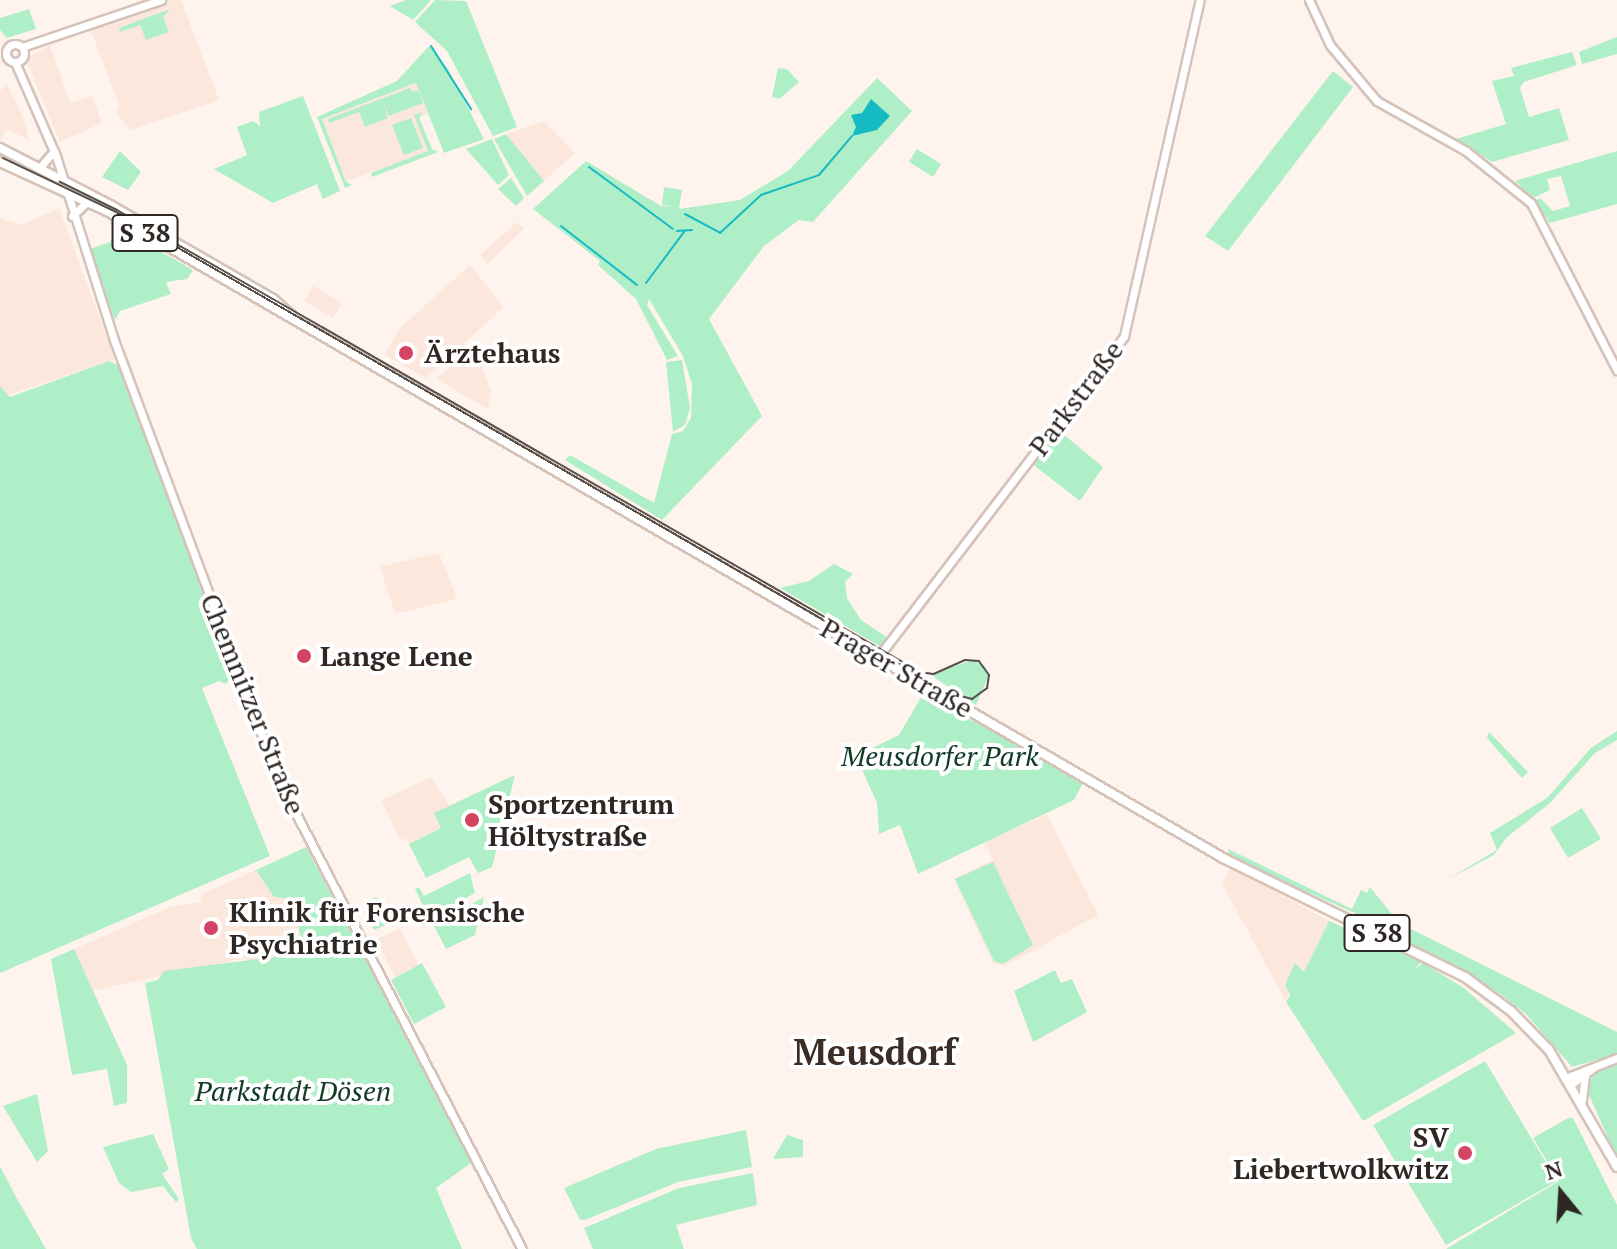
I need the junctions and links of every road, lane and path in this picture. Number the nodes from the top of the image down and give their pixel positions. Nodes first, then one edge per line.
1 (161, 0) edge
2 (1200, 0) edge
3 (1309, 0) edge
4 (12, 56) edge
5 (0, 148) edge
6 (54, 151) junction
7 (0, 162) edge
8 (41, 166) junction
9 (60, 178) junction
10 (63, 189) junction
11 (88, 201) junction
12 (72, 216) junction
13 (295, 320) junction
14 (1617, 370) edge
15 (878, 657) junction
16 (1617, 1058) edge
17 (1599, 1063) junction
18 (1585, 1075) junction
19 (1570, 1080) junction
20 (1582, 1100) junction
21 (1617, 1167) edge
22 (522, 1249) edge

1 - 4 street
2 - 15 street, Parkstraße
3 - 14 street
4 - 6 street, Chemnitzer Straße
5 - 8 main road, Prager Straße / S 38
6 - 8 street
6 - 9 street, Chemnitzer Straße
7 - 10 main road, Prager Straße / S 38
8 - 9 main road, Prager Straße / S 38
9 - 10 street, Chemnitzer Straße
9 - 13 main road, Prager Straße / S 38
10 - 11 main road, Prager Straße / S 38
10 - 12 street, Chemnitzer Straße
11 - 12 street
11 - 13 main road, Prager Straße / S 38
12 - 22 street, Chemnitzer Straße
13 - 15 main road, Prager Straße
15 - 19 main road, Prager Straße / S 38
16 - 17 street
17 - 18 street
17 - 19 street
18 - 19 street
18 - 20 street
19 - 20 main road, S 38
20 - 21 main road, S 38

